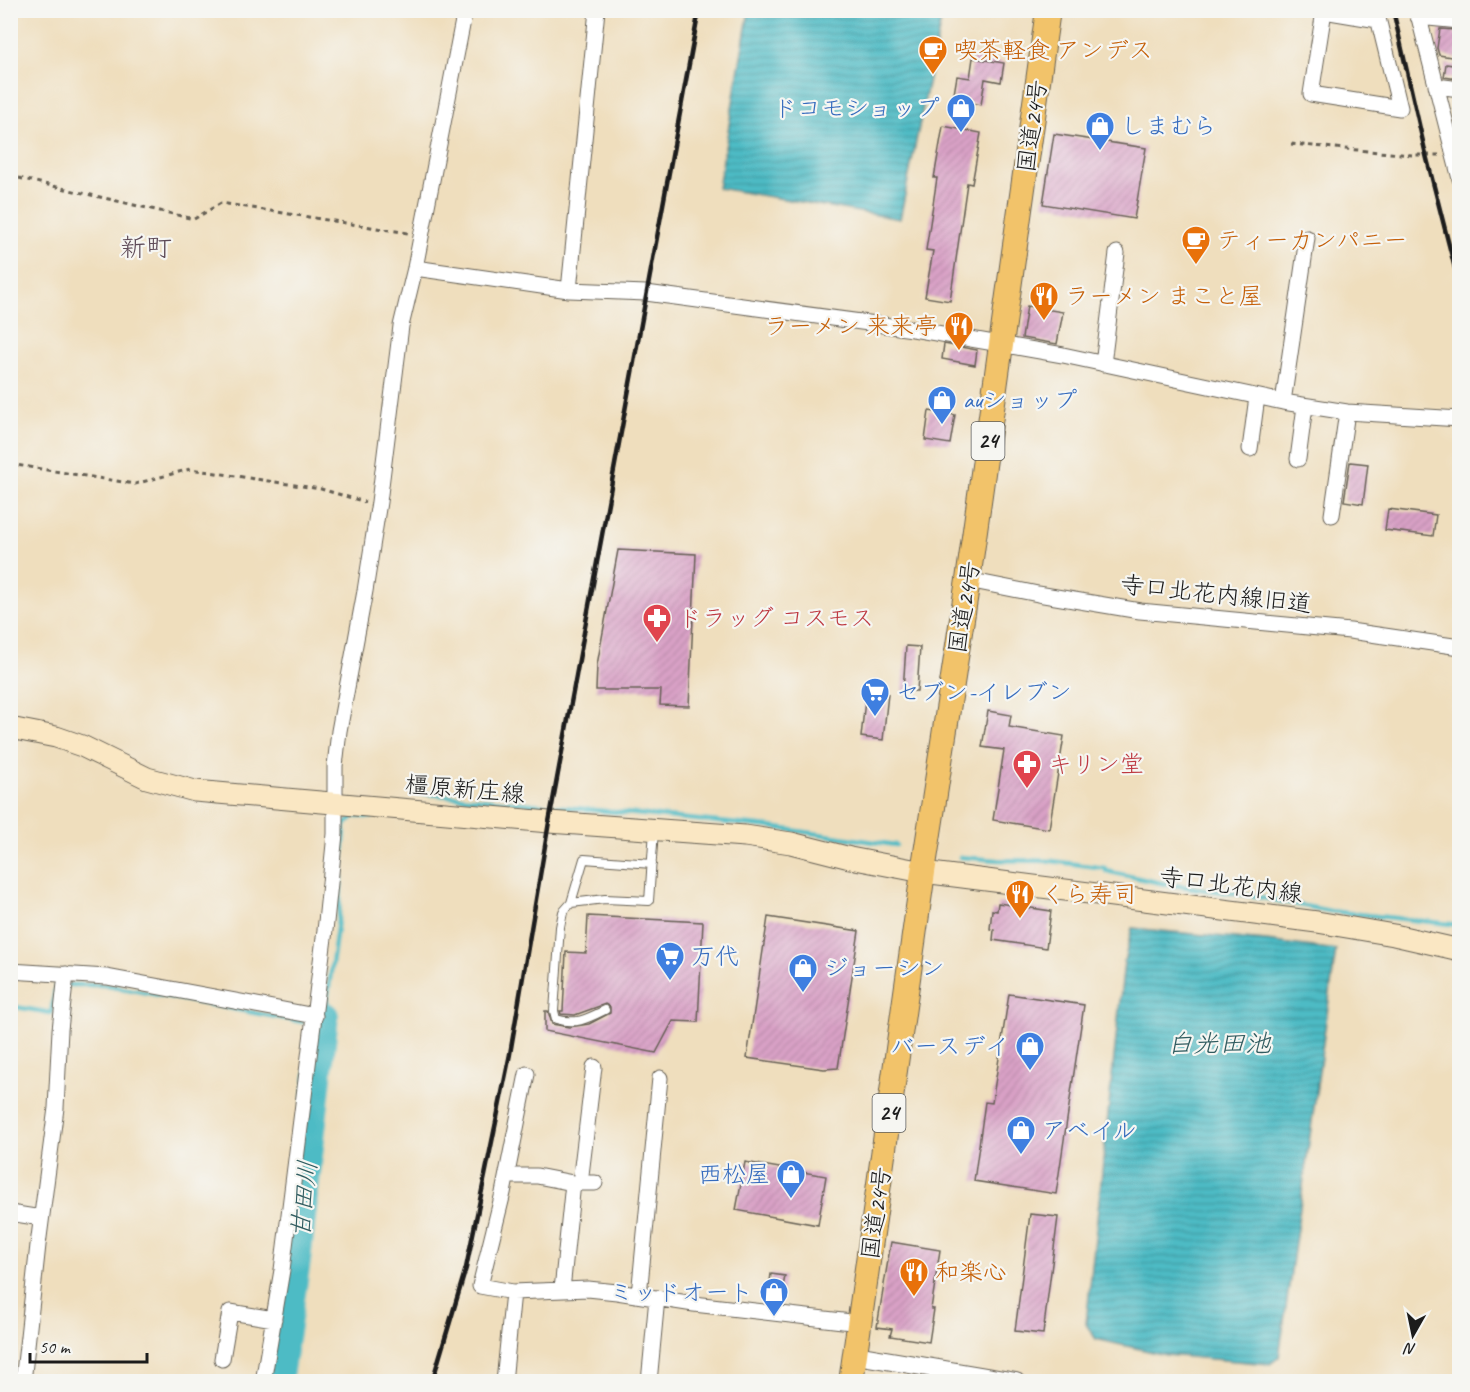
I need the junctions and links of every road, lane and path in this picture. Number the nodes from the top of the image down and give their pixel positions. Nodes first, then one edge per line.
1 (465, 10) edge
2 (597, 10) edge
3 (1048, 10) edge
4 (1418, 14) edge
5 (1377, 15) edge
6 (1460, 21) edge
7 (1436, 86) junction
8 (1460, 89) edge
9 (1291, 144) dead end
10 (1457, 156) edge
11 (10, 176) edge
12 (1460, 179) edge
13 (421, 235) junction
14 (1307, 238) dead end
15 (1117, 253) dead end
16 (415, 268) junction
17 (569, 290) junction
18 (1001, 343) junction
19 (1103, 363) junction
20 (1257, 397) junction
21 (1283, 402) junction
22 (1305, 406) junction
23 (1347, 412) junction
24 (1460, 419) edge
25 (1250, 449) dead end
26 (1298, 459) dead end
27 (10, 464) edge
28 (379, 502) junction
29 (1332, 515) dead end
30 (968, 580) junction
31 (1460, 647) edge
32 (10, 728) edge
33 (336, 802) junction
34 (654, 829) junction
35 (652, 864) junction
36 (923, 872) junction
37 (571, 903) junction
38 (1460, 950) edge
39 (10, 971) edge
40 (66, 974) junction
41 (605, 1010) dead end
42 (315, 1016) junction
43 (594, 1066) dead end
44 (526, 1074) dead end
45 (660, 1078) dead end
46 (507, 1176) junction
47 (583, 1182) junction
48 (10, 1213) edge
49 (41, 1218) junction
50 (562, 1290) junction
51 (513, 1292) junction
52 (639, 1295) junction
53 (657, 1298) junction
54 (274, 1319) junction
55 (860, 1323) junction
56 (856, 1355) junction
57 (222, 1359) dead end
58 (23, 1382) edge
59 (263, 1382) edge
60 (504, 1382) edge
61 (649, 1382) edge
62 (851, 1382) edge
63 (1016, 1382) edge

1 - 13 street
2 - 17 street
3 - 18 highway, 国道24号 / 24
4 - 6 street
4 - 7 street
5 - 5 street
7 - 8 street
7 - 10 street
9 - 10 path
10 - 12 street
11 - 13 path
13 - 16 street
14 - 21 street
15 - 19 street
16 - 17 street
16 - 28 street
17 - 18 street
18 - 19 street
18 - 30 highway, 国道24号 / 24
19 - 20 street
20 - 21 street
20 - 25 street
21 - 22 street
22 - 23 street
22 - 26 street
23 - 24 street
23 - 29 street
27 - 28 path
28 - 33 street
30 - 31 street, 寺口北花内線旧道
30 - 36 highway, 国道24号 / 24
32 - 33 main road, 橿原新庄線
33 - 34 main road, 橿原新庄線
33 - 42 street
34 - 35 lane
34 - 36 main road, 橿原新庄線
35 - 37 lane
35 - 37 lane
36 - 38 main road, 寺口北花内線
36 - 55 highway, 国道24号 / 24
37 - 41 lane
39 - 40 street
40 - 42 street
40 - 49 street
42 - 54 street
43 - 47 street
44 - 46 street
45 - 52 street
46 - 47 street
46 - 51 street
47 - 50 street
48 - 49 street
49 - 58 street
50 - 51 street
50 - 52 street
51 - 60 street
52 - 53 street
53 - 55 street
53 - 61 street
54 - 57 street
54 - 59 street
55 - 56 highway, 国道24号 / 24
56 - 62 highway, 国道24号 / 24
56 - 63 street

